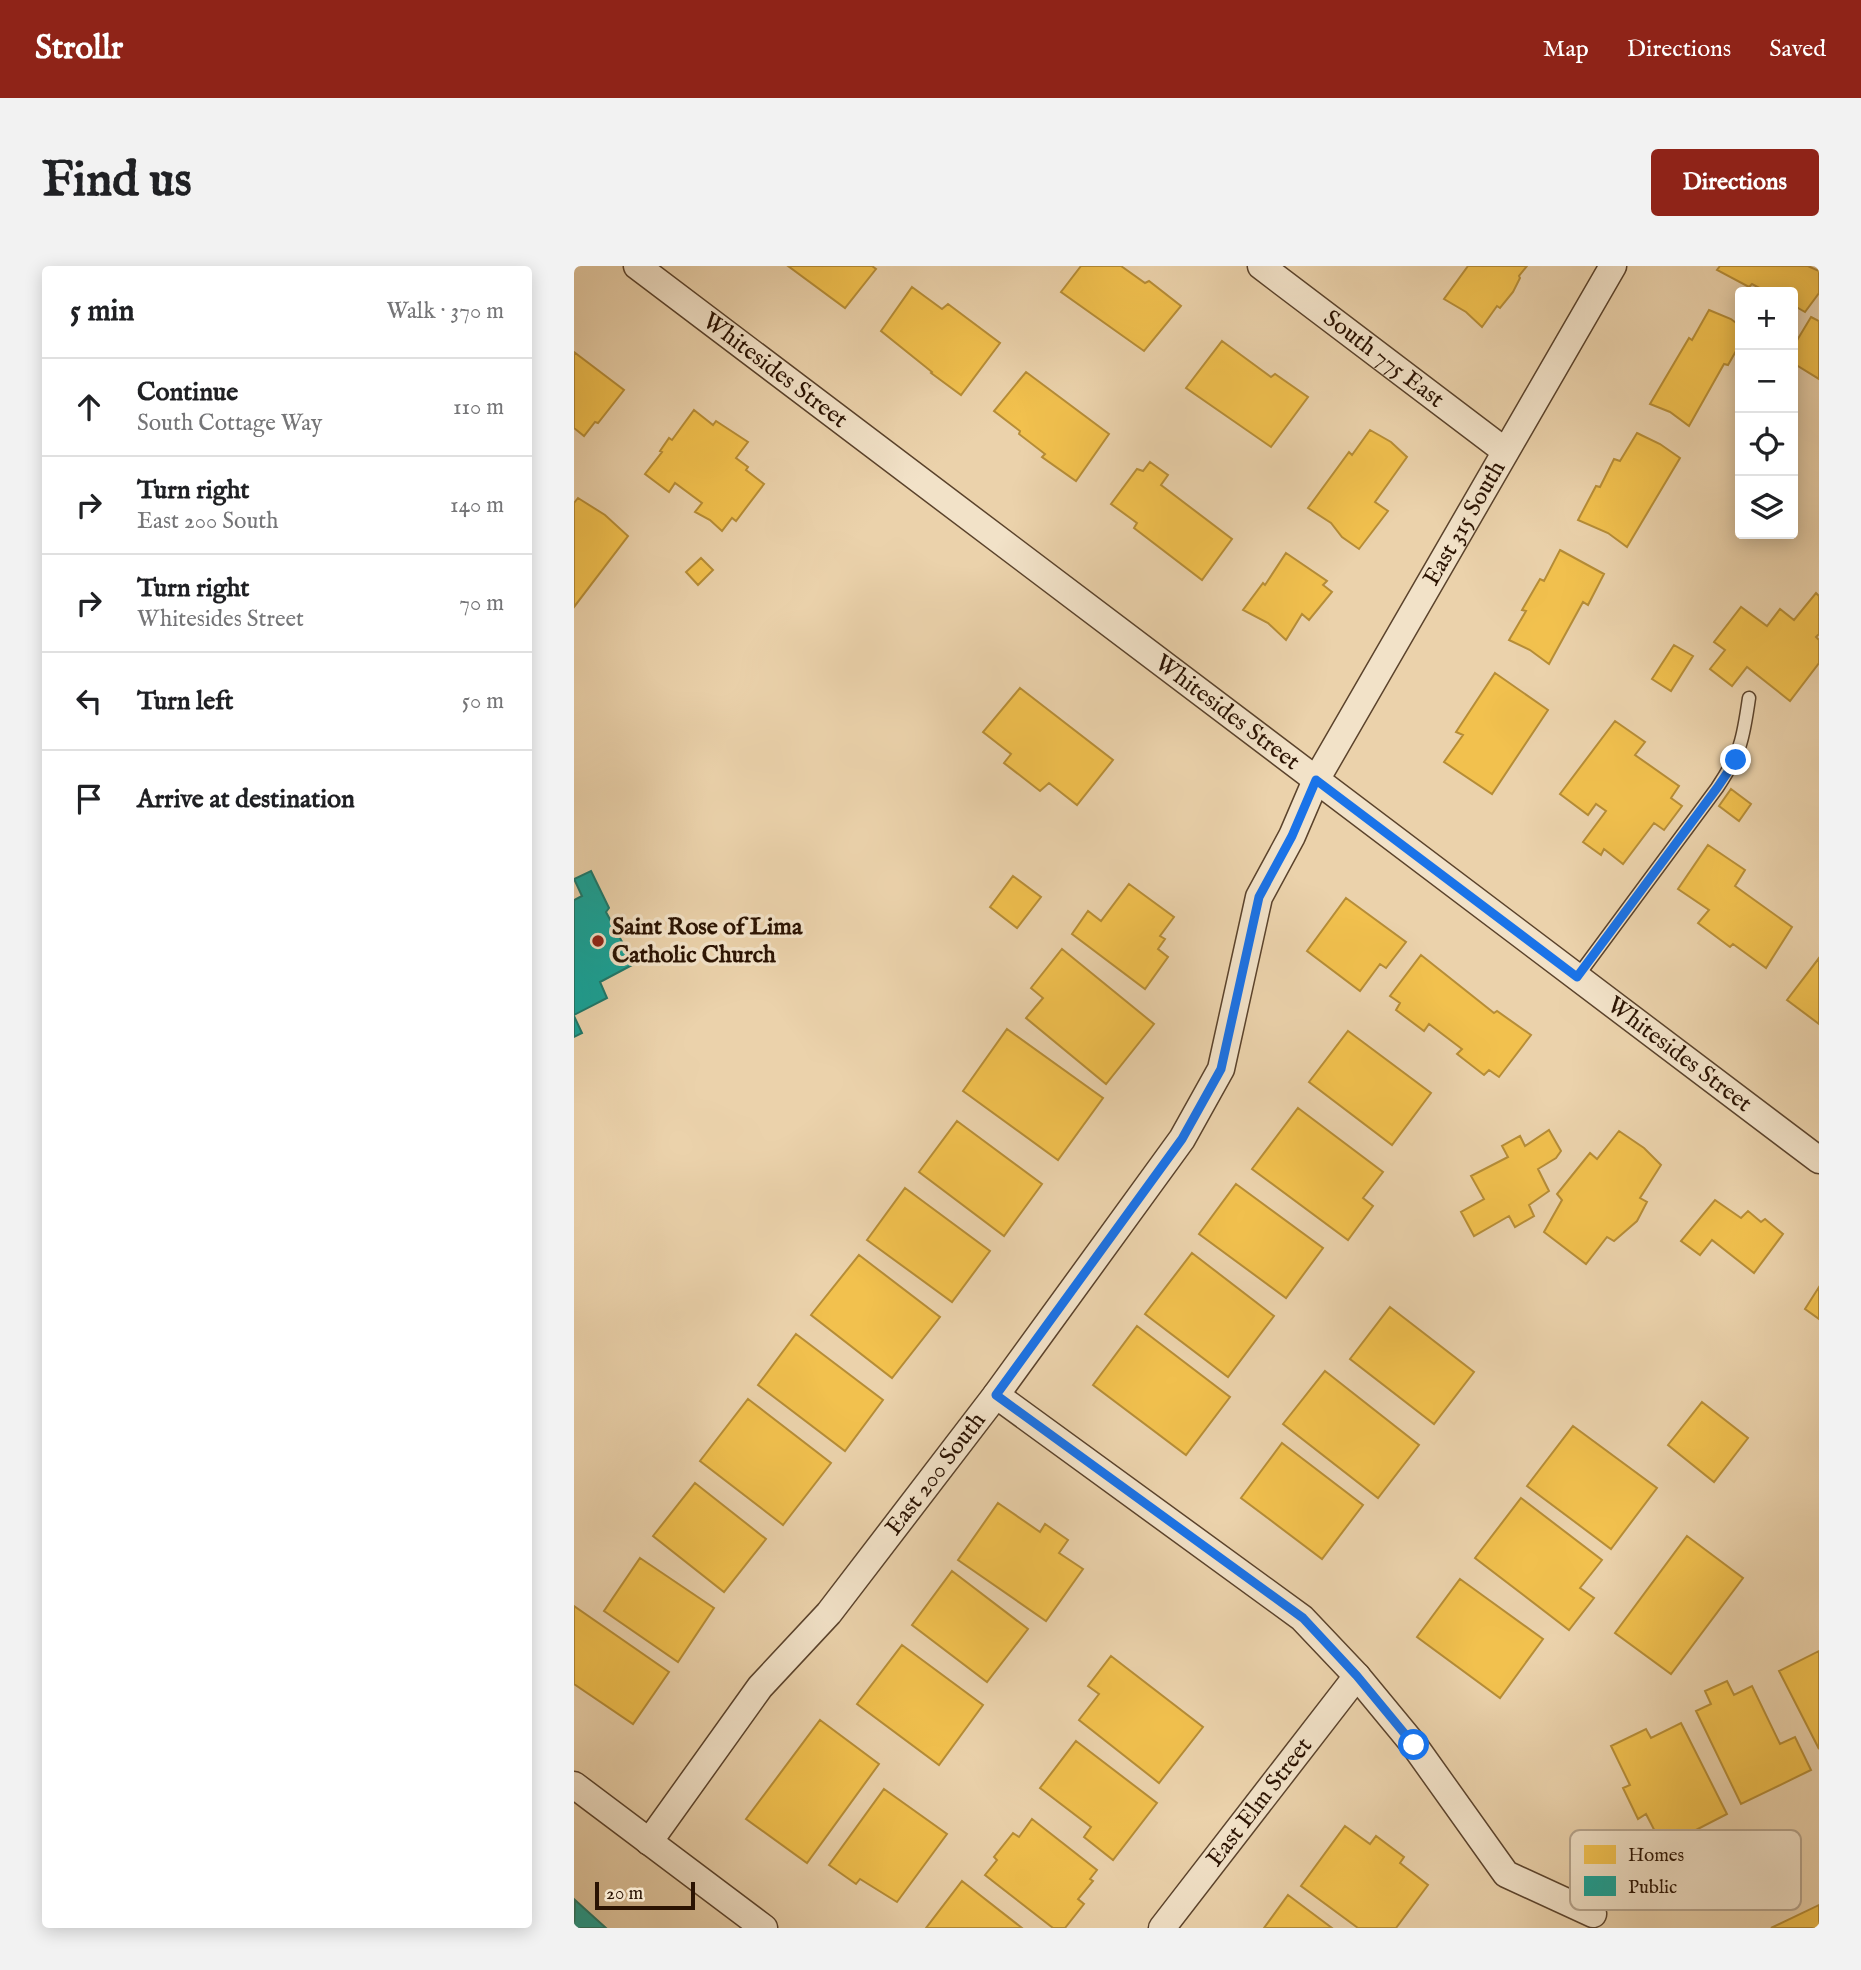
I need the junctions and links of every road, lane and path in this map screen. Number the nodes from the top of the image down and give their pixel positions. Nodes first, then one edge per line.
1 (637, 266) edge
2 (1261, 266) edge
3 (1613, 266) edge
4 (1505, 451) junction
5 (1749, 698) dead end
6 (1316, 780) junction
7 (1577, 977) junction
8 (1819, 1160) edge
9 (996, 1395) junction
10 (1357, 1676) junction
11 (574, 1785) edge
12 (649, 1842) junction
13 (1570, 1903) edge
14 (1584, 1910) edge
15 (1593, 1914) dead end
16 (764, 1928) edge
17 (1162, 1928) edge

1 - 6 street, Whitesides Street
2 - 4 street, South 775 East
3 - 4 street, East 315 South
4 - 6 street, East 315 South
5 - 7 lane
6 - 7 street, Whitesides Street
6 - 9 street, East 200 South
7 - 8 street, Whitesides Street
9 - 10 street
9 - 12 street, East 200 South
10 - 13 street
10 - 17 street, East Elm Street
11 - 12 street
12 - 16 street
14 - 15 street

